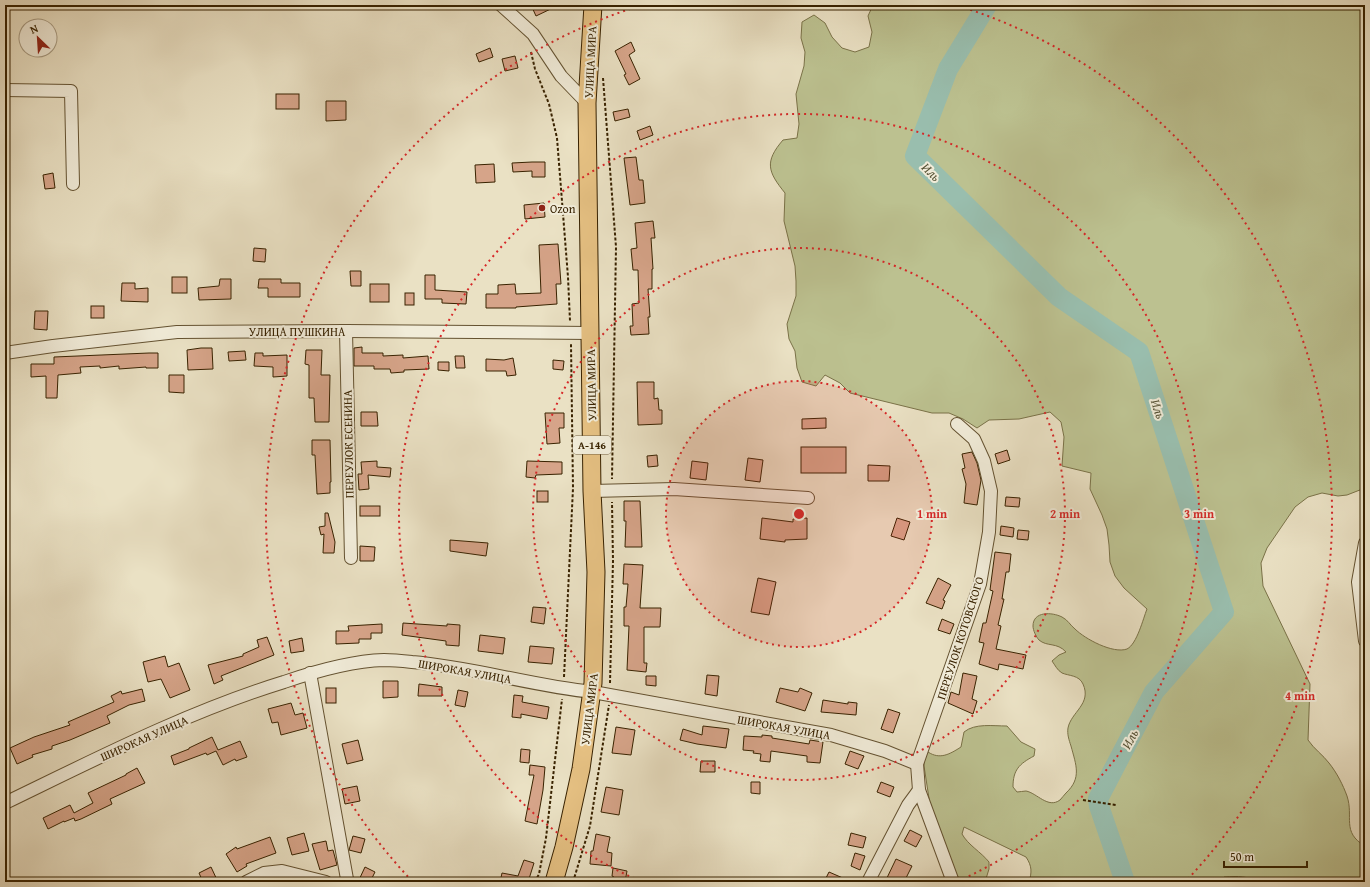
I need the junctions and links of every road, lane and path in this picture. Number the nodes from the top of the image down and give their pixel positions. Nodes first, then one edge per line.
1 (501, 5) edge
2 (593, 5) edge
3 (533, 34) junction
4 (603, 72) dead end
5 (5, 90) edge
6 (587, 103) junction
7 (73, 184) dead end
8 (346, 331) junction
9 (571, 333) junction
10 (590, 333) junction
11 (5, 353) edge
12 (957, 424) dead end
13 (592, 491) junction
14 (612, 491) junction
15 (808, 498) dead end
16 (1365, 543) edge
17 (351, 558) dead end
18 (1365, 641) edge
19 (310, 673) junction
20 (563, 689) junction
21 (592, 692) junction
22 (610, 696) junction
23 (917, 764) junction
24 (919, 790) junction
25 (1083, 800) dead end
26 (5, 803) edge
27 (1116, 806) dead end
28 (246, 882) edge
29 (326, 882) edge
30 (346, 882) edge
31 (535, 882) edge
32 (554, 882) edge
33 (574, 882) edge
34 (868, 882) edge
35 (953, 882) edge

1 - 3 street
2 - 6 highway, УЛИЦА МИРА / А-146
3 - 6 street
3 - 9 path
4 - 14 path
5 - 7 street
6 - 10 highway, УЛИЦА МИРА / А-146
8 - 9 street, УЛИЦА ПУШКИНА
8 - 11 street, УЛИЦА ПУШКИНА
8 - 17 street, ПЕРЕУЛОК ЕСЕНИНА
9 - 10 street, УЛИЦА ПУШКИНА
9 - 20 path
10 - 13 highway, УЛИЦА МИРА / А-146
12 - 23 street, ПЕРЕУЛОК КОТОВСКОГО
13 - 14 street
13 - 21 highway, УЛИЦА МИРА / А-146
14 - 15 street
14 - 22 path
16 - 18 street
19 - 20 street, ШИРОКАЯ УЛИЦА
19 - 26 street, ШИРОКАЯ УЛИЦА
19 - 30 street
20 - 21 street, ШИРОКАЯ УЛИЦА
20 - 31 path
21 - 22 street, ШИРОКАЯ УЛИЦА
21 - 32 highway, УЛИЦА МИРА / А-146
22 - 23 street, ШИРОКАЯ УЛИЦА
22 - 33 path
23 - 24 street
24 - 34 street
24 - 35 street
25 - 27 path
28 - 29 street

